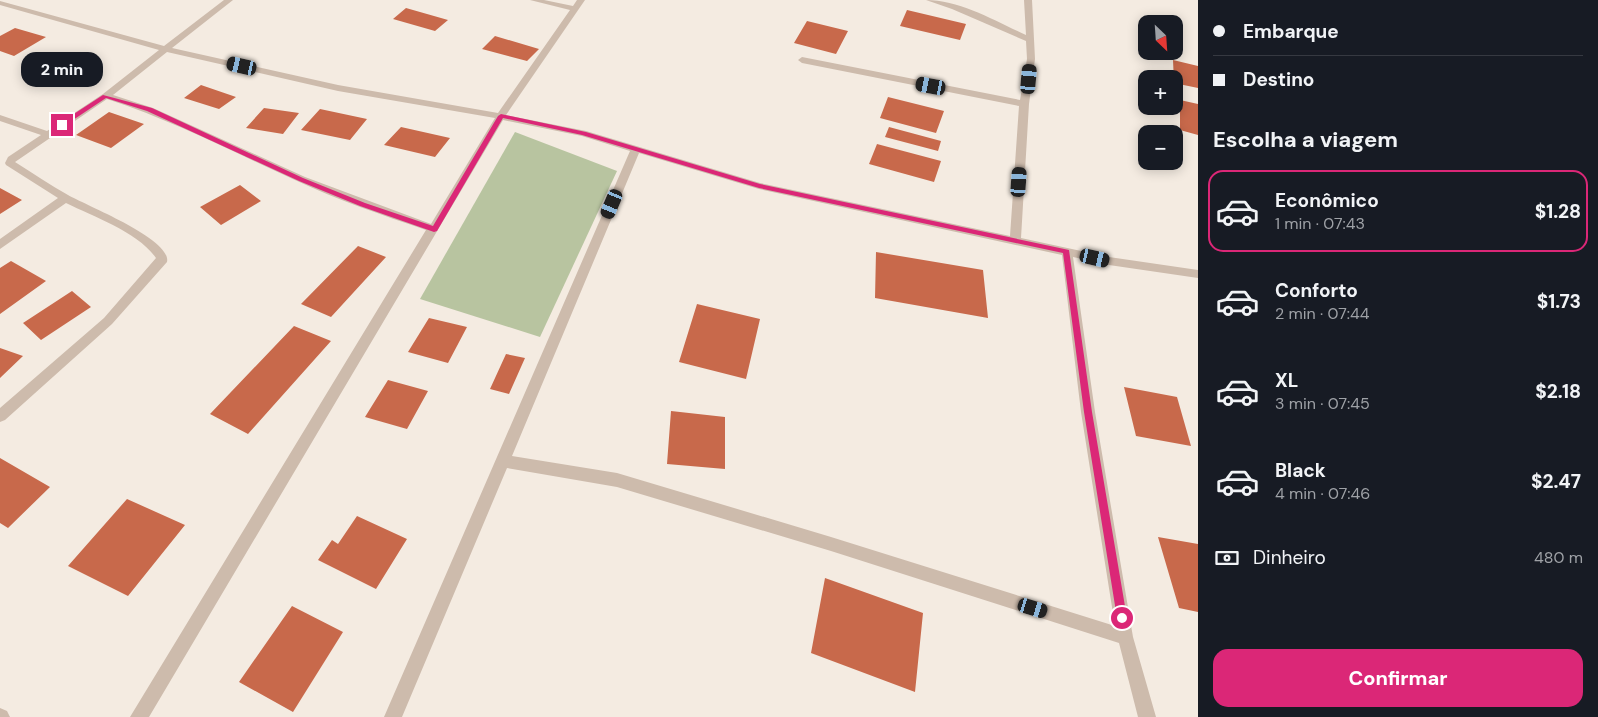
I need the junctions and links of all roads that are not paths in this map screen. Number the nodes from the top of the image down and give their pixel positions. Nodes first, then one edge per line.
1 (229, 0) edge
2 (534, 0) edge
3 (930, 0) edge
4 (1028, 0) edge
5 (0, 3) edge
6 (577, 4) edge
7 (1028, 39) junction
8 (164, 49) junction
9 (802, 60) dead end
10 (106, 96) junction
11 (1024, 104) junction
12 (501, 116) junction
13 (0, 118) edge
14 (48, 134) junction
15 (636, 149) junction
16 (11, 160) junction
17 (0, 166) edge
18 (66, 198) junction
19 (434, 229) junction
20 (1015, 240) junction
21 (0, 245) edge
22 (1067, 252) junction
23 (1198, 274) edge
24 (0, 416) edge
25 (503, 461) junction
26 (1125, 637) junction
27 (139, 717) edge
28 (393, 717) edge
29 (1147, 717) edge

1 - 8 street
2 - 6 street
3 - 7 street
4 - 7 street
5 - 8 street
6 - 12 street
7 - 11 street
8 - 10 street
8 - 12 street
9 - 11 street
10 - 14 street
10 - 19 street
11 - 20 street
12 - 15 street
12 - 19 street
13 - 14 street
14 - 16 street
15 - 20 street
15 - 25 street
16 - 17 street
16 - 18 street
18 - 21 street
18 - 24 street
19 - 27 street
20 - 22 street
22 - 23 street
22 - 26 street
25 - 26 street
25 - 28 street
26 - 29 street

